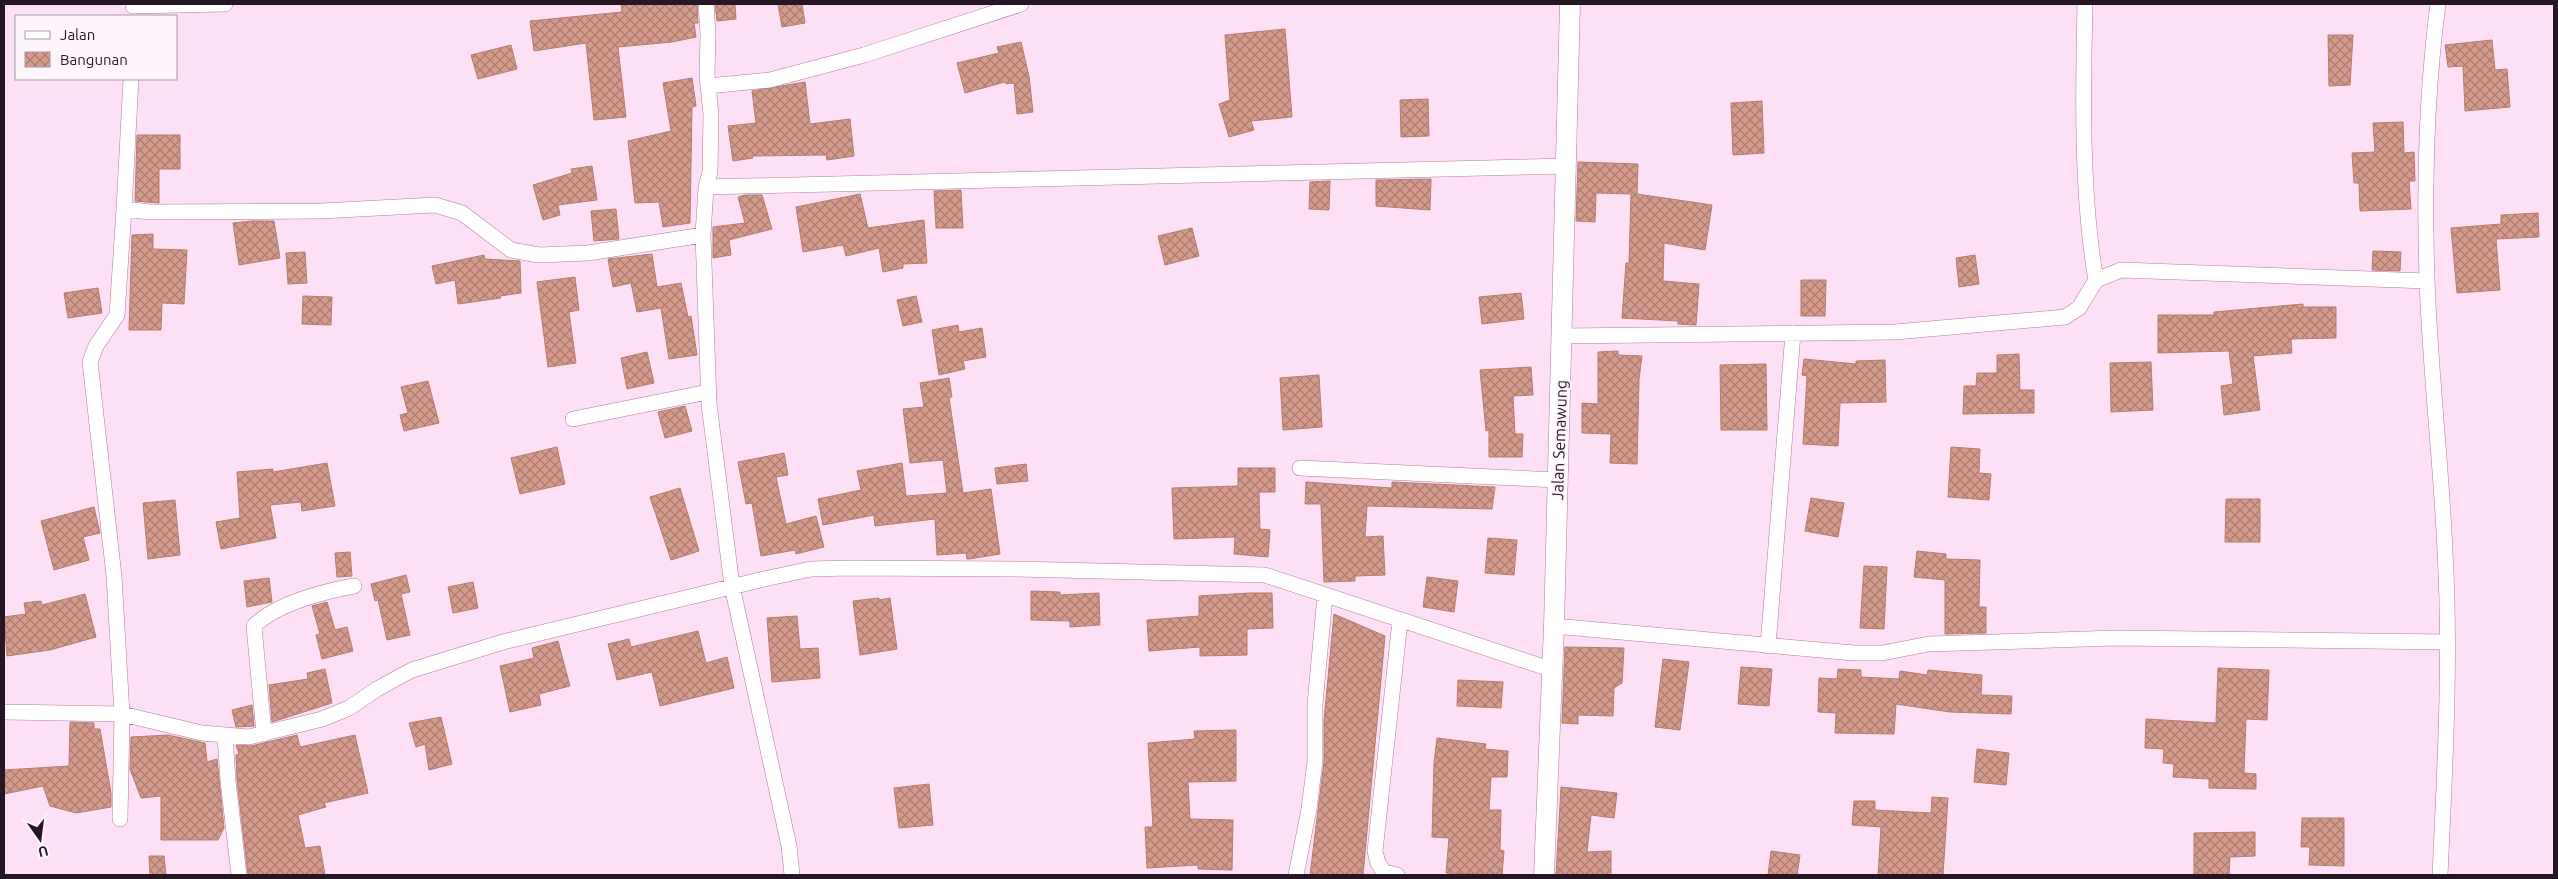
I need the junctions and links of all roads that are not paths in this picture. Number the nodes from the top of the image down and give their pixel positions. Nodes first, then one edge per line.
1 (225, 4) edge
2 (706, 4) edge
3 (1021, 4) edge
4 (1570, 4) edge
5 (2085, 4) edge
6 (2438, 4) edge
7 (133, 9) edge
8 (131, 80) edge
9 (708, 86) junction
10 (1566, 166) junction
11 (706, 187) junction
12 (124, 209) junction
13 (703, 235) junction
14 (2096, 280) junction
15 (2427, 282) junction
16 (1793, 333) junction
17 (1562, 336) junction
18 (708, 392) junction
19 (573, 419) dead end
20 (1300, 468) dead end
21 (1558, 480) junction
22 (354, 586) dead end
23 (732, 586) junction
24 (1325, 596) junction
25 (1400, 621) junction
26 (1554, 626) junction
27 (2448, 642) junction
28 (1768, 646) junction
29 (1553, 670) junction
30 (4, 712) edge
31 (122, 714) junction
32 (264, 734) junction
33 (225, 736) junction
34 (120, 819) dead end
35 (239, 875) edge
36 (792, 875) edge
37 (1296, 875) edge
38 (1397, 875) edge
39 (1544, 875) edge
40 (2440, 875) edge

1 - 7 street
2 - 9 street
3 - 9 street
4 - 10 street, Jalan Semawung
5 - 14 street
6 - 15 street
8 - 12 street
9 - 11 street
10 - 11 street
10 - 17 street, Jalan Semawung
11 - 13 street
12 - 13 street
12 - 31 street
13 - 18 street
14 - 15 street
14 - 16 street
15 - 27 street
16 - 17 street
16 - 28 street
17 - 21 street, Jalan Semawung
18 - 19 street
18 - 23 street
20 - 21 street
21 - 26 street, Jalan Semawung
22 - 32 street
23 - 24 street
23 - 32 street
23 - 36 street
24 - 25 street
24 - 37 street
25 - 29 street
25 - 38 street
26 - 28 street
26 - 29 street, Jalan Semawung
27 - 28 street
27 - 40 street
29 - 39 street, Jalan Semawung
30 - 31 street
31 - 33 street
31 - 34 street
32 - 33 street
33 - 35 street

